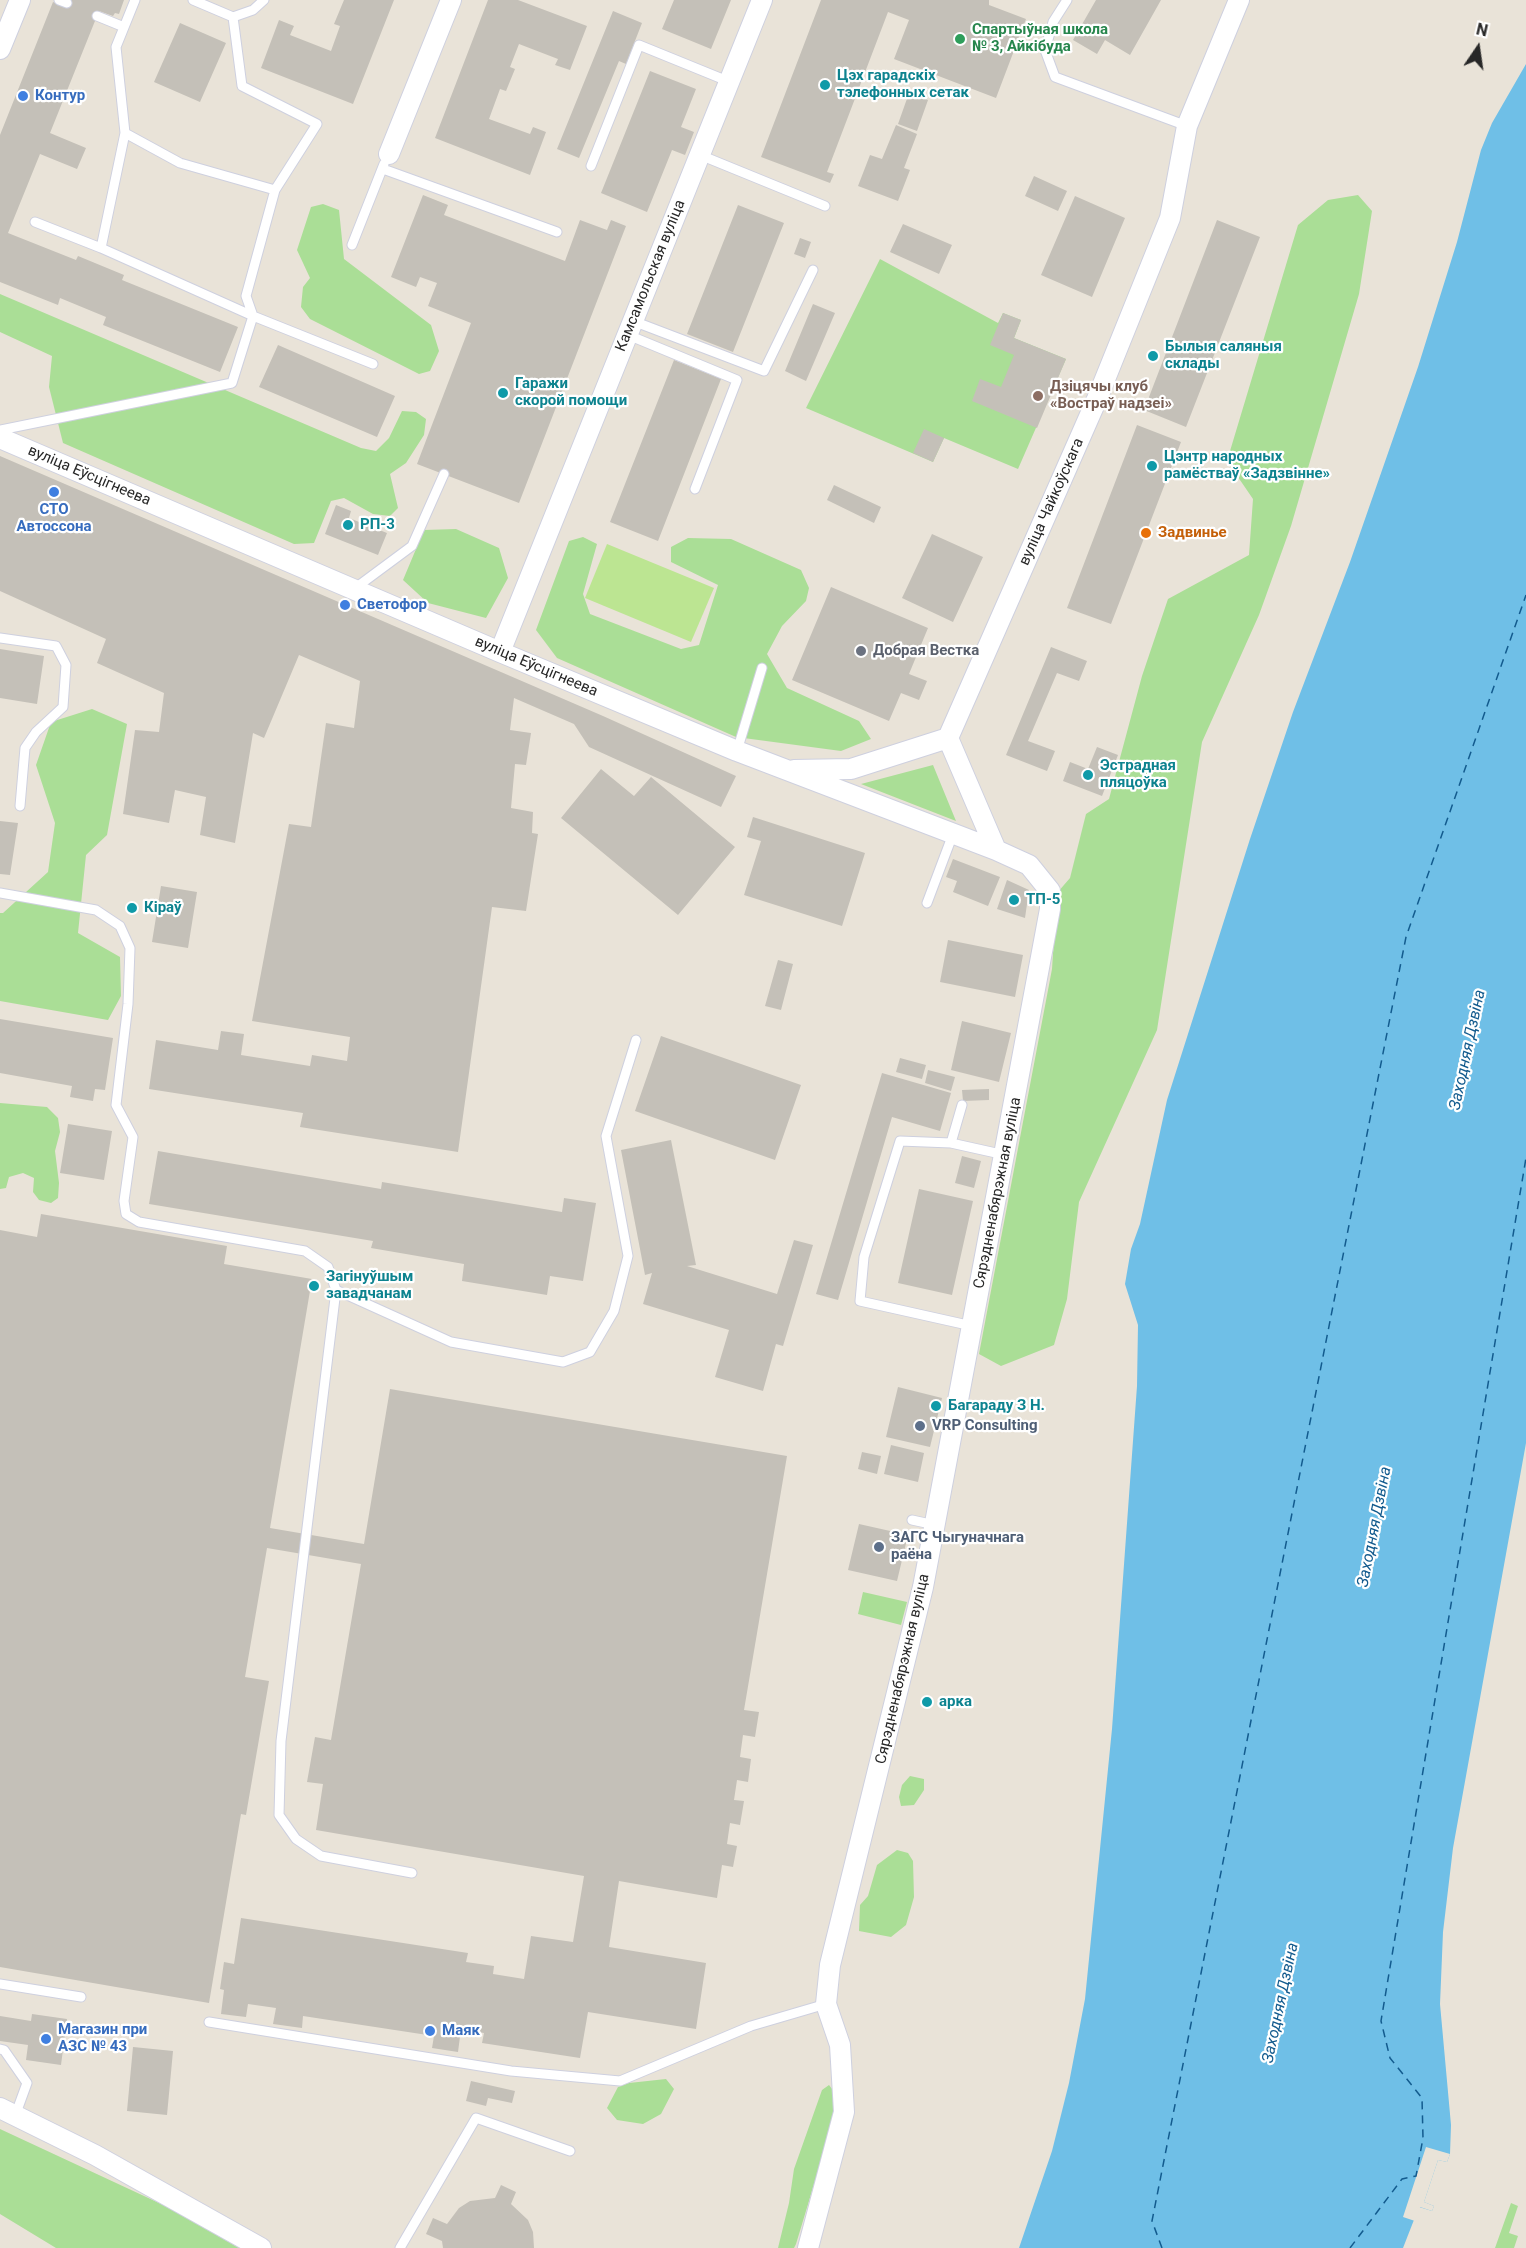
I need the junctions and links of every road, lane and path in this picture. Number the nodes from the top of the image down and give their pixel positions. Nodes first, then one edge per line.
1 (20, 0) edge
2 (135, 0) edge
3 (193, 0) edge
4 (264, 0) edge
5 (450, 0) edge
6 (762, 0) edge
7 (1067, 0) edge
8 (1239, 0) edge
9 (97, 16) dead end
10 (233, 17) junction
11 (124, 27) junction
12 (0, 49) edge
13 (730, 82) junction
14 (1187, 126) junction
15 (125, 133) junction
16 (700, 154) junction
17 (386, 161) junction
18 (591, 166) dead end
19 (275, 190) junction
20 (825, 206) dead end
21 (35, 222) dead end
22 (557, 232) dead end
23 (352, 245) dead end
24 (101, 248) junction
25 (813, 270) dead end
26 (253, 316) junction
27 (631, 328) junction
28 (373, 364) dead end
29 (0, 430) edge
30 (0, 438) edge
31 (444, 474) dead end
32 (695, 489) dead end
33 (354, 589) junction
34 (0, 638) edge
35 (500, 652) junction
36 (762, 668) dead end
37 (948, 738) junction
38 (737, 751) junction
39 (783, 770) junction
40 (20, 806) dead end
41 (953, 834) junction
42 (996, 850) junction
43 (0, 893) edge
44 (927, 903) dead end
45 (1050, 909) joint
46 (636, 1040) dead end
47 (962, 1105) dead end
48 (951, 1143) junction
49 (1005, 1155) junction
50 (336, 1290) junction
51 (972, 1326) junction
52 (912, 1520) dead end
53 (935, 1525) junction
54 (412, 1874) dead end
55 (0, 1984) edge
56 (81, 1997) dead end
57 (826, 2004) junction
58 (209, 2022) dead end
59 (0, 2049) edge
60 (7, 2112) edge
61 (570, 2151) dead end
62 (261, 2248) edge
63 (400, 2248) edge
64 (808, 2248) edge

1 - 12 street
2 - 11 lane
3 - 10 lane
4 - 10 lane
5 - 17 street
6 - 13 street, Камсамольская вуліца
7 - 14 lane
8 - 14 street, вуліца Чайкоўскага
9 - 11 lane
10 - 19 lane
11 - 15 lane
13 - 16 street, Камсамольская вуліца
13 - 18 lane
14 - 37 street, вуліца Чайкоўскага
15 - 19 lane
15 - 24 lane
16 - 20 lane
16 - 27 street, Камсамольская вуліца
17 - 22 lane
17 - 23 lane
19 - 26 lane
21 - 24 lane
24 - 26 lane
25 - 27 lane
26 - 28 lane
26 - 29 lane
27 - 32 lane
27 - 35 street, Камсамольская вуліца
30 - 33 street, вуліца Еўсцігнеева
31 - 33 lane
33 - 35 street, вуліца Еўсцігнеева
34 - 40 lane
35 - 38 street, вуліца Еўсцігнеева
36 - 38 lane
37 - 39 street
37 - 42 street
38 - 39 street, вуліца Еўсцігнеева
39 - 41 street, вуліца Еўсцігнеева
41 - 42 street, вуліца Еўсцігнеева
41 - 44 lane
42 - 45 street, вуліца Еўсцігнеева
43 - 50 lane
45 - 49 street, Сярэдненабярэжная вуліца
46 - 50 lane
47 - 48 lane
48 - 49 lane
48 - 51 lane
49 - 51 street, Сярэдненабярэжная вуліца
50 - 54 lane
51 - 53 street, Сярэдненабярэжная вуліца
52 - 53 lane
53 - 57 street, Сярэдненабярэжная вуліца
55 - 56 lane
57 - 58 lane
57 - 64 street, Сярэдненабярэжная вуліца
59 - 60 lane
60 - 62 street
61 - 63 lane

